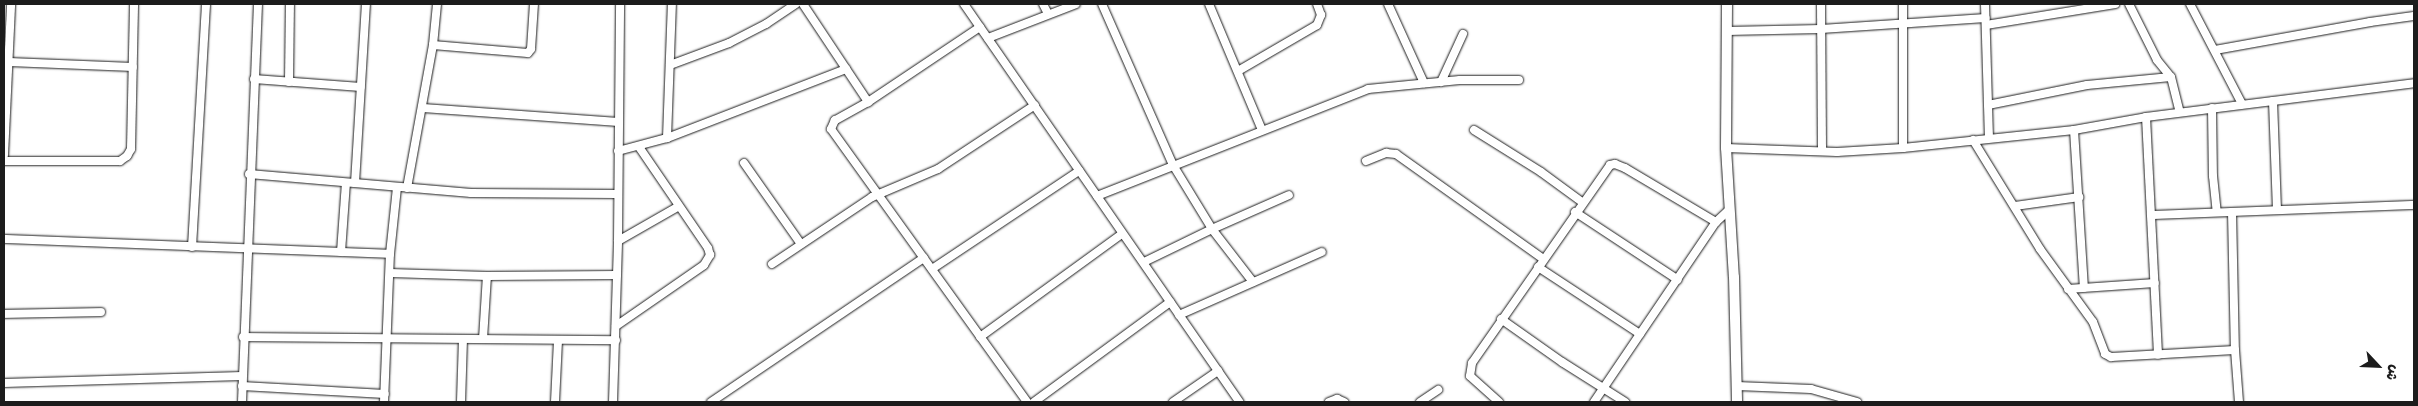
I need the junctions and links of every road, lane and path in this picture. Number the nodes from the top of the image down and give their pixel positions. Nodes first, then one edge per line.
1 (11, 4) edge
2 (134, 4) edge
3 (206, 4) edge
4 (258, 4) edge
5 (290, 4) edge
6 (366, 4) edge
7 (437, 4) edge
8 (534, 4) edge
9 (620, 4) edge
10 (672, 4) edge
11 (796, 4) edge
12 (803, 4) edge
13 (964, 4) edge
14 (1043, 4) edge
15 (1076, 4) edge
16 (1102, 4) edge
17 (1209, 4) edge
18 (1318, 4) edge
19 (1388, 4) edge
20 (1727, 4) edge
21 (1821, 4) edge
22 (1903, 4) edge
23 (1985, 4) edge
24 (2115, 4) edge
25 (2129, 4) edge
26 (2190, 4) edge
27 (2065, 8) edge
28 (1048, 14) junction
29 (2414, 16) edge
30 (1986, 22) junction
31 (1904, 23) junction
32 (980, 27) junction
33 (1821, 29) junction
34 (1728, 31) junction
35 (1463, 34) dead end
36 (988, 38) junction
37 (433, 45) junction
38 (2215, 50) junction
39 (9, 62) junction
40 (670, 65) junction
41 (133, 68) junction
42 (846, 69) junction
43 (1238, 72) junction
44 (2171, 77) junction
45 (254, 79) junction
46 (1519, 80) dead end
47 (289, 82) junction
48 (1441, 82) junction
49 (1424, 83) junction
50 (2414, 83) edge
51 (361, 87) junction
52 (2273, 101) junction
53 (868, 102) junction
54 (2242, 104) junction
55 (1035, 105) junction
56 (1988, 105) junction
57 (5, 108) edge
58 (422, 108) junction
59 (2212, 108) junction
60 (2180, 112) junction
61 (2146, 117) junction
62 (618, 122) junction
63 (1262, 130) junction
64 (1474, 130) dead end
65 (2074, 130) junction
66 (667, 138) junction
67 (1989, 138) junction
68 (1973, 140) junction
69 (639, 147) junction
70 (1726, 148) junction
71 (1903, 148) junction
72 (618, 151) junction
73 (1822, 151) junction
74 (4, 155) edge
75 (4, 161) edge
76 (1366, 161) dead end
77 (744, 163) dead end
78 (1173, 165) junction
79 (1079, 171) junction
80 (249, 174) junction
81 (350, 183) junction
82 (397, 187) junction
83 (407, 188) junction
84 (877, 193) junction
85 (617, 194) junction
86 (1289, 195) dead end
87 (1097, 196) junction
88 (2079, 197) junction
89 (1582, 202) junction
90 (2414, 205) edge
91 (679, 206) junction
92 (2014, 206) junction
93 (1730, 210) junction
94 (2277, 210) junction
95 (1575, 212) junction
96 (2217, 212) junction
97 (2232, 212) junction
98 (2151, 216) junction
99 (1716, 222) junction
100 (1212, 228) junction
101 (1122, 234) junction
102 (4, 238) edge
103 (618, 241) junction
104 (801, 244) junction
105 (192, 247) junction
106 (247, 250) junction
107 (341, 252) junction
108 (1322, 252) dead end
109 (390, 254) junction
110 (924, 258) junction
111 (1543, 258) junction
112 (1144, 262) junction
113 (772, 264) dead end
114 (1538, 267) junction
115 (932, 269) junction
116 (390, 273) junction
117 (617, 275) junction
118 (487, 276) junction
119 (1678, 280) junction
120 (1253, 282) junction
121 (2155, 283) junction
122 (2084, 288) junction
123 (2068, 289) junction
124 (1170, 302) junction
125 (101, 312) dead end
126 (4, 314) edge
127 (1179, 315) junction
128 (1501, 319) junction
129 (616, 326) junction
130 (1640, 334) junction
131 (243, 337) junction
132 (980, 337) junction
133 (386, 340) junction
134 (463, 340) junction
135 (483, 340) junction
136 (558, 340) junction
137 (616, 340) junction
138 (2235, 350) junction
139 (2158, 355) junction
140 (1218, 371) junction
141 (242, 376) junction
142 (4, 382) edge
143 (242, 386) junction
144 (1737, 386) junction
145 (1603, 388) junction
146 (1438, 390) dead end
147 (384, 394) junction
148 (242, 402) edge
149 (384, 402) edge
150 (461, 402) edge
151 (555, 402) edge
152 (613, 402) edge
153 (711, 402) edge
154 (1027, 402) edge
155 (1034, 402) edge
156 (1173, 402) edge
157 (1240, 402) edge
158 (1329, 402) edge
159 (1344, 402) edge
160 (1420, 402) edge
161 (1498, 402) edge
162 (1594, 402) edge
163 (1625, 402) edge
164 (1737, 402) edge
165 (1857, 402) edge
166 (2239, 402) edge

1 - 39 street
2 - 41 street
3 - 105 street
4 - 45 street
5 - 47 street
6 - 51 street
7 - 37 street
8 - 37 street
9 - 62 street
10 - 40 street
11 - 40 street
12 - 42 street
13 - 32 street
14 - 28 street
15 - 28 street
16 - 78 street
17 - 43 street
18 - 43 street
19 - 49 street
20 - 34 street
21 - 33 street
22 - 31 street
23 - 30 street
24 - 27 street
25 - 44 street
26 - 38 street
27 - 30 street
28 - 36 street
29 - 38 street
30 - 31 street
30 - 56 street
31 - 33 street
31 - 71 street
32 - 36 street
32 - 53 street
33 - 34 street
33 - 73 street
34 - 70 street
35 - 48 street
36 - 55 street
37 - 58 street
38 - 54 street
39 - 41 street
39 - 57 street
40 - 66 street
41 - 75 street
42 - 53 street
42 - 66 street
43 - 63 street
44 - 56 street
44 - 60 street
45 - 47 street
45 - 80 street
46 - 48 street
47 - 51 street
48 - 49 street
49 - 63 street
50 - 52 street
51 - 81 street
52 - 54 street
52 - 94 street
53 - 84 street
54 - 59 street
55 - 79 street
55 - 84 street
56 - 67 street
57 - 74 street
58 - 62 street
58 - 83 street
59 - 60 street
59 - 96 street
60 - 61 street
61 - 65 street
61 - 98 street
62 - 72 street
63 - 78 street
64 - 89 street
65 - 67 street
65 - 88 street
66 - 69 street
67 - 68 street
68 - 71 street
68 - 92 street
69 - 72 street
69 - 91 street
70 - 73 street
70 - 93 street
71 - 73 street
72 - 85 street
76 - 111 street
77 - 104 street
78 - 87 street
78 - 100 street
79 - 87 street
79 - 115 street
80 - 81 street
80 - 106 street
81 - 82 street
81 - 107 street
82 - 83 street
82 - 109 street
83 - 85 street
84 - 104 street
84 - 110 street
85 - 103 street
86 - 100 street
87 - 101 street
88 - 92 street
88 - 122 street
89 - 95 street
89 - 99 street
90 - 94 street
91 - 103 street
91 - 129 street
92 - 123 street
93 - 99 street
93 - 144 street
94 - 97 street
95 - 111 street
95 - 119 street
96 - 97 street
96 - 98 street
97 - 138 street
98 - 121 street
99 - 119 street
100 - 112 street
100 - 120 street
101 - 112 street
101 - 132 street
102 - 105 street
103 - 117 street
104 - 113 street
105 - 106 street
106 - 107 street
106 - 131 street
107 - 109 street
108 - 120 street
109 - 116 street
110 - 115 street
110 - 153 street
111 - 114 street
112 - 124 street
114 - 128 street
114 - 130 street
115 - 132 street
116 - 118 street
116 - 133 street
117 - 118 street
117 - 129 street
118 - 135 street
119 - 130 street
120 - 127 street
121 - 122 street
121 - 139 street
122 - 123 street
123 - 139 street
124 - 127 street
124 - 155 street
125 - 126 street
127 - 140 street
128 - 145 street
128 - 161 street
129 - 137 street
130 - 145 street
131 - 133 street
131 - 141 street
132 - 154 street
133 - 134 street
133 - 147 street
134 - 135 street
134 - 150 street
135 - 136 street
136 - 137 street
136 - 151 street
137 - 152 street
138 - 139 street
138 - 166 street
140 - 156 street
140 - 157 street
141 - 142 street
141 - 143 street
143 - 147 street
143 - 148 street
144 - 164 street
144 - 165 street
145 - 162 street
145 - 163 street
146 - 160 street
147 - 149 street
158 - 159 street

